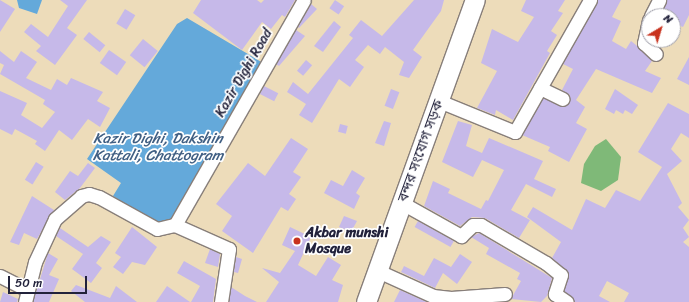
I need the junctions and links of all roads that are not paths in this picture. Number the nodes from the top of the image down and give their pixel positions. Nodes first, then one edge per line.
1 (304, 0) edge
2 (466, 0) edge
3 (475, 0) edge
4 (590, 0) edge
5 (649, 48) edge
6 (656, 54) dead end
7 (540, 88) junction
8 (563, 99) dead end
9 (439, 101) junction
10 (402, 203) junction
11 (175, 225) junction
12 (378, 271) junction
13 (0, 276) edge
14 (504, 294) dead end
15 (26, 296) edge
16 (221, 302) edge
17 (360, 302) edge
18 (366, 302) edge
19 (567, 302) edge

1 - 11 street, Kazir Dighi Road
2 - 17 highway, বন্দর সংযোগ সড়ক
3 - 9 highway, বন্দর সংযোগ সড়ক
4 - 7 street
5 - 6 street
7 - 8 street
7 - 9 street
9 - 10 highway, বন্দর সংযোগ সড়ক
10 - 12 highway, বন্দর সংযোগ সড়ক
10 - 19 street
11 - 15 street
11 - 16 street
12 - 14 street
12 - 18 highway, বন্দর সংযোগ সড়ক
13 - 15 street

